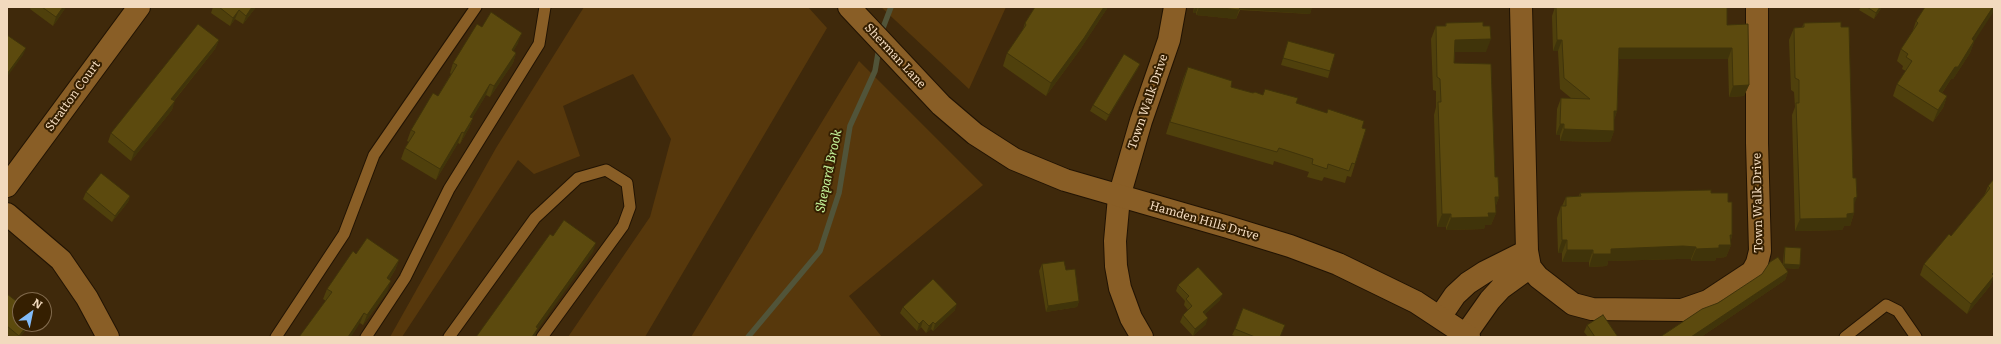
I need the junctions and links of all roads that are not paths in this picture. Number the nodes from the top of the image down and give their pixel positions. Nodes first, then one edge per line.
1 (139, 7) edge
2 (476, 7) edge
3 (545, 7) edge
4 (849, 7) edge
5 (1175, 7) edge
6 (1521, 7) edge
7 (1757, 7) edge
8 (941, 105) joint
9 (7, 186) edge
10 (1119, 197) junction
11 (7, 214) edge
12 (1529, 259) junction
13 (1440, 317) junction
14 (1467, 336) edge
15 (108, 337) edge
16 (276, 337) edge
17 (366, 337) edge
18 (449, 337) edge
19 (542, 337) edge
20 (1142, 337) edge
21 (1845, 337) edge
22 (1916, 337) edge

1 - 9 street, Stratton Court
2 - 16 lane
3 - 17 lane
4 - 8 street, Sherman Lane
5 - 10 street, Town Walk Drive
6 - 12 street
7 - 12 street, Town Walk Drive
8 - 10 street, Hamden Hills Drive
10 - 13 street, Hamden Hills Drive
10 - 20 street, Town Walk Drive
11 - 15 street
12 - 13 street
12 - 14 street
13 - 14 street, Hamden Hills Drive
18 - 19 lane
21 - 22 lane

